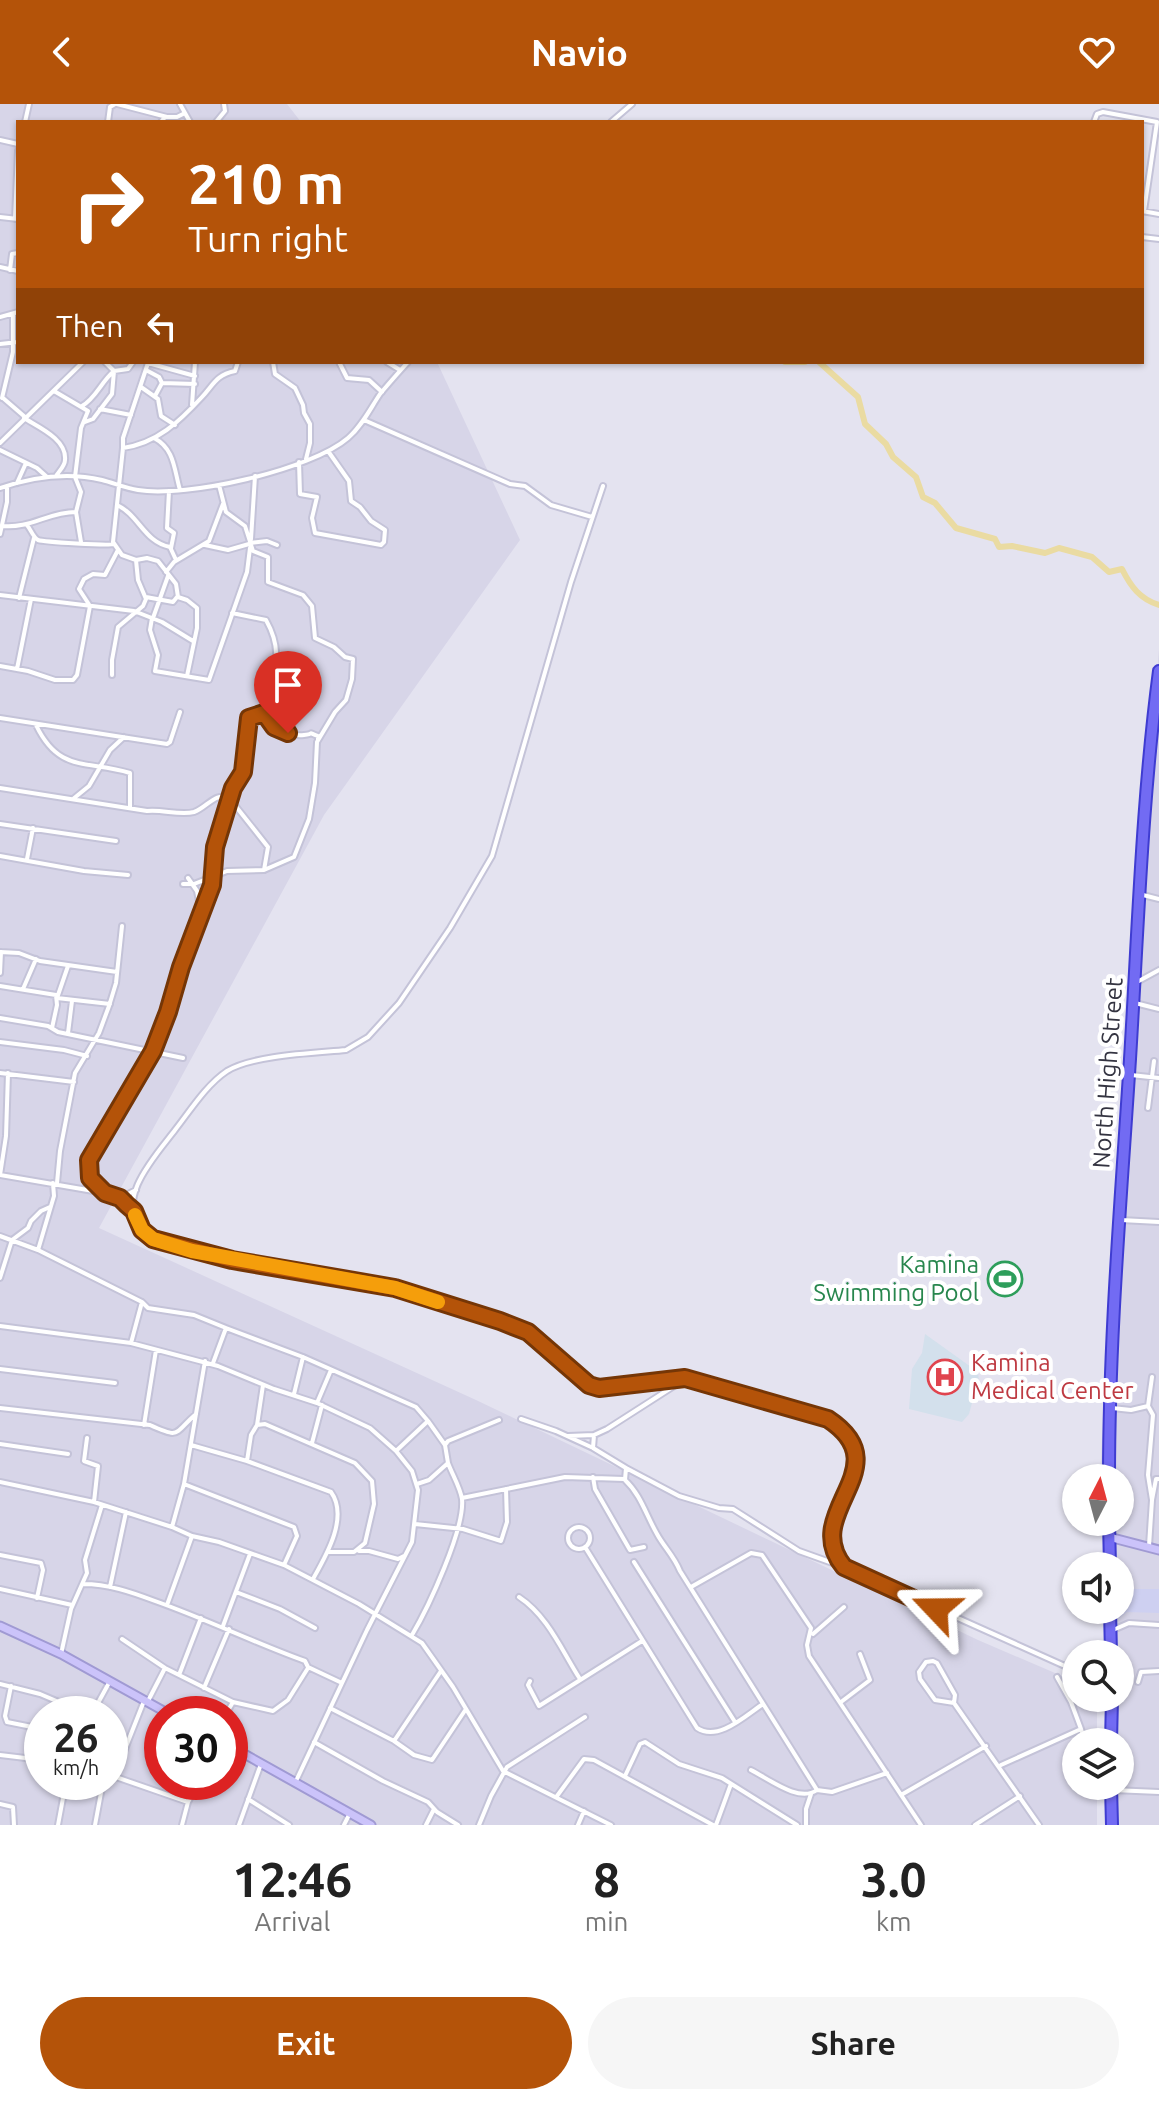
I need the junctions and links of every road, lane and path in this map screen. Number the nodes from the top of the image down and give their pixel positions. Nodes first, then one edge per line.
1 (116, 104) edge
2 (180, 104) edge
3 (632, 104) edge
4 (185, 113) junction
5 (167, 117) junction
6 (163, 120) edge
7 (189, 120) edge
8 (613, 120) edge
9 (1095, 120) edge
10 (1158, 122) edge
11 (1144, 205) edge
12 (0, 217) edge
13 (16, 219) edge
14 (16, 253) edge
15 (0, 267) edge
16 (10, 270) junction
17 (16, 271) edge
18 (16, 313) edge
19 (0, 317) edge
20 (16, 342) edge
21 (0, 344) edge
22 (73, 364) edge
23 (81, 364) edge
24 (107, 364) edge
25 (132, 364) edge
26 (147, 364) edge
27 (153, 364) edge
28 (173, 364) edge
29 (195, 364) edge
30 (237, 364) edge
31 (273, 364) edge
32 (340, 364) edge
33 (390, 364) edge
34 (406, 364) edge
35 (146, 370) junction
36 (170, 370) junction
37 (400, 370) junction
38 (74, 371) junction
39 (114, 371) junction
40 (0, 374) edge
41 (195, 376) junction
42 (8, 377) junction
43 (162, 383) junction
44 (195, 384) junction
45 (141, 387) junction
46 (54, 391) junction
47 (382, 392) junction
48 (155, 396) junction
49 (1, 398) edge
50 (82, 406) junction
51 (192, 408) junction
52 (100, 409) junction
53 (131, 415) junction
54 (25, 418) junction
55 (364, 420) junction
56 (85, 422) junction
57 (175, 425) junction
58 (154, 438) junction
59 (0, 443) edge
60 (123, 448) junction
61 (0, 450) edge
62 (328, 451) junction
63 (302, 461) junction
64 (26, 463) junction
65 (255, 476) junction
66 (47, 477) junction
67 (56, 477) junction
68 (75, 477) junction
69 (17, 484) junction
70 (118, 485) junction
71 (219, 485) junction
72 (7, 486) junction
73 (603, 486) dead end
74 (0, 488) edge
75 (180, 490) junction
76 (169, 491) junction
77 (223, 504) junction
78 (117, 505) junction
79 (76, 512) junction
80 (592, 517) junction
81 (2, 523) edge
82 (27, 525) junction
83 (0, 534) edge
84 (34, 538) junction
85 (81, 542) junction
86 (114, 544) junction
87 (205, 545) junction
88 (250, 545) junction
89 (277, 545) dead end
90 (171, 549) junction
91 (118, 550) junction
92 (136, 560) junction
93 (176, 560) junction
94 (167, 573) junction
95 (0, 595) edge
96 (146, 597) junction
97 (178, 597) junction
98 (19, 598) junction
99 (158, 598) junction
100 (31, 599) junction
101 (90, 606) junction
102 (134, 611) junction
103 (232, 613) junction
104 (152, 618) junction
105 (194, 641) junction
106 (0, 666) edge
107 (17, 669) junction
108 (1159, 671) edge
109 (112, 675) dead end
110 (187, 676) junction
111 (272, 694) dead end
112 (268, 702) dead end
113 (1156, 707) edge
114 (180, 712) dead end
115 (264, 713) junction
116 (0, 718) edge
117 (36, 725) junction
118 (124, 736) junction
119 (317, 742) junction
120 (100, 766) junction
121 (1153, 776) edge
122 (0, 788) edge
123 (73, 799) junction
124 (230, 799) junction
125 (130, 808) junction
126 (0, 824) edge
127 (33, 828) junction
128 (116, 841) dead end
129 (0, 856) edge
130 (27, 859) junction
131 (264, 870) junction
132 (128, 875) dead end
133 (188, 878) dead end
134 (213, 878) junction
135 (183, 884) dead end
136 (194, 884) junction
137 (1140, 895) junction
138 (1159, 899) edge
139 (201, 914) junction
140 (122, 926) dead end
141 (1, 952) edge
142 (36, 959) junction
143 (68, 966) junction
144 (1159, 970) edge
145 (117, 972) junction
146 (0, 973) edge
147 (1134, 982) junction
148 (0, 986) edge
149 (23, 989) junction
150 (57, 998) junction
151 (72, 1001) junction
152 (1133, 1002) junction
153 (110, 1004) junction
154 (1159, 1009) edge
155 (0, 1018) edge
156 (52, 1028) junction
157 (68, 1033) junction
158 (96, 1038) junction
159 (0, 1042) edge
160 (153, 1051) junction
161 (87, 1056) junction
162 (183, 1058) dead end
163 (1154, 1061) dead end
164 (0, 1073) edge
165 (8, 1073) junction
166 (1129, 1075) junction
167 (1151, 1078) junction
168 (1159, 1078) edge
169 (74, 1082) junction
170 (0, 1108) edge
171 (7, 1108) junction
172 (1148, 1108) dead end
173 (90, 1178) junction
174 (55, 1182) junction
175 (84, 1187) junction
176 (137, 1189) junction
177 (105, 1193) junction
178 (120, 1198) junction
179 (50, 1207) junction
180 (134, 1211) junction
181 (1119, 1220) junction
182 (1159, 1222) edge
183 (0, 1236) edge
184 (12, 1240) junction
185 (38, 1250) junction
186 (0, 1278) edge
187 (142, 1302) junction
188 (0, 1326) edge
189 (226, 1328) junction
190 (131, 1343) junction
191 (156, 1350) junction
192 (303, 1357) junction
193 (205, 1361) junction
194 (213, 1364) junction
195 (0, 1369) edge
196 (331, 1370) junction
197 (1152, 1377) dead end
198 (685, 1378) junction
199 (115, 1383) dead end
200 (263, 1385) junction
201 (294, 1395) junction
202 (320, 1404) junction
203 (1148, 1406) junction
204 (0, 1408) edge
205 (1109, 1408) junction
206 (196, 1414) junction
207 (521, 1419) dead end
208 (499, 1420) dead end
209 (428, 1421) junction
210 (144, 1425) junction
211 (257, 1425) junction
212 (594, 1435) junction
213 (568, 1436) junction
214 (87, 1438) dead end
215 (312, 1443) junction
216 (0, 1444) edge
217 (191, 1445) junction
218 (445, 1445) junction
219 (593, 1448) junction
220 (1151, 1449) junction
221 (1159, 1449) edge
222 (396, 1451) junction
223 (68, 1454) dead end
224 (247, 1461) junction
225 (448, 1463) junction
226 (1109, 1464) edge
227 (626, 1468) junction
228 (593, 1477) junction
229 (624, 1479) junction
230 (1159, 1479) edge
231 (0, 1482) edge
232 (184, 1484) junction
233 (417, 1484) junction
234 (506, 1489) junction
235 (462, 1498) junction
236 (1152, 1500) junction
237 (94, 1502) junction
238 (102, 1505) junction
239 (126, 1512) junction
240 (415, 1524) junction
241 (172, 1527) junction
242 (458, 1528) junction
243 (192, 1536) junction
244 (1109, 1537) joint
245 (1149, 1546) junction
246 (585, 1547) junction
247 (644, 1547) dead end
248 (1159, 1550) edge
249 (357, 1551) junction
250 (328, 1552) junction
251 (1110, 1552) edge
252 (250, 1554) junction
253 (0, 1555) edge
254 (406, 1555) junction
255 (634, 1562) dead end
256 (284, 1565) junction
257 (844, 1567) junction
258 (313, 1580) junction
259 (83, 1584) junction
260 (110, 1587) junction
261 (691, 1587) junction
262 (0, 1589) edge
263 (236, 1592) junction
264 (519, 1597) dead end
265 (37, 1598) junction
266 (167, 1605) junction
267 (73, 1606) junction
268 (844, 1607) dead end
269 (375, 1615) junction
270 (201, 1618) junction
271 (1111, 1624) edge
272 (1159, 1625) edge
273 (0, 1626) edge
274 (223, 1627) junction
275 (315, 1628) dead end
276 (229, 1629) junction
277 (1111, 1631) junction
278 (412, 1635) junction
279 (811, 1635) junction
280 (122, 1639) dead end
281 (642, 1640) junction
282 (1111, 1640) edge
283 (61, 1654) junction
284 (860, 1654) dead end
285 (1062, 1665) edge
286 (308, 1667) junction
287 (165, 1668) junction
288 (441, 1671) junction
289 (1159, 1671) edge
290 (179, 1675) junction
291 (1057, 1677) dead end
292 (580, 1679) junction
293 (110, 1681) junction
294 (530, 1681) dead end
295 (1138, 1682) dead end
296 (343, 1683) junction
297 (0, 1684) edge
298 (11, 1686) junction
299 (204, 1688) junction
300 (45, 1696) edge
301 (101, 1696) edge
302 (149, 1696) edge
303 (221, 1696) edge
304 (144, 1700) edge
305 (841, 1702) junction
306 (954, 1703) junction
307 (763, 1704) junction
308 (144, 1705) edge
309 (248, 1705) edge
310 (330, 1708) junction
311 (466, 1709) junction
312 (585, 1717) dead end
313 (735, 1722) junction
314 (24, 1725) edge
315 (1081, 1728) edge
316 (1062, 1738) edge
317 (128, 1741) edge
318 (394, 1741) junction
319 (314, 1742) junction
320 (986, 1746) junction
321 (0, 1755) edge
322 (248, 1756) edge
323 (24, 1758) edge
324 (261, 1764) junction
325 (1000, 1766) junction
326 (751, 1770) dead end
327 (503, 1771) junction
328 (887, 1773) junction
329 (625, 1776) junction
330 (128, 1781) edge
331 (296, 1783) junction
332 (731, 1784) junction
333 (817, 1790) junction
334 (1134, 1790) edge
335 (1159, 1792) edge
336 (811, 1794) junction
337 (901, 1795) junction
338 (557, 1796) junction
339 (1020, 1796) junction
340 (248, 1799) joint
341 (63, 1800) edge
342 (100, 1800) edge
343 (248, 1800) edge
344 (1112, 1800) edge
345 (188, 1802) joint
346 (0, 1804) edge
347 (434, 1809) junction
348 (584, 1811) junction
349 (350, 1813) junction
350 (14, 1825) edge
351 (58, 1825) edge
352 (95, 1825) edge
353 (182, 1825) edge
354 (239, 1825) edge
355 (289, 1825) edge
356 (344, 1825) edge
357 (371, 1825) edge
358 (426, 1825) edge
359 (458, 1825) edge
360 (479, 1825) edge
361 (578, 1825) edge
362 (610, 1825) edge
363 (714, 1825) edge
364 (797, 1825) edge
365 (806, 1825) edge
366 (921, 1825) edge
367 (975, 1825) edge
368 (1039, 1825) edge
369 (1112, 1825) edge

1 - 5 street
2 - 4 street
3 - 8 street
4 - 5 street
4 - 7 street
5 - 6 street
9 - 10 street
10 - 11 street
12 - 13 street
14 - 16 street
15 - 16 street
16 - 17 street
18 - 19 street
18 - 20 street
20 - 21 street
20 - 42 street
22 - 38 street
23 - 38 street
24 - 39 street
25 - 39 street
26 - 35 street
27 - 36 street
28 - 36 street
29 - 41 street
30 - 51 street
31 - 63 street
32 - 47 street
33 - 37 street
34 - 37 street
35 - 43 street
35 - 45 street
36 - 41 street
37 - 47 street
38 - 46 street
39 - 50 street
39 - 52 street
40 - 42 street
41 - 44 street
42 - 49 street
43 - 44 street
43 - 48 street
44 - 51 street
45 - 48 street
45 - 53 street
46 - 50 street
46 - 54 street
47 - 55 street
48 - 57 street
49 - 54 street
50 - 56 street
51 - 57 street
52 - 53 street
52 - 56 street
53 - 60 street
54 - 59 street
54 - 67 street
55 - 62 street
55 - 80 street
56 - 68 street
57 - 58 street
58 - 60 street
58 - 75 street
60 - 70 street
61 - 64 street
62 - 63 street
62 - 63 street
63 - 65 street
64 - 66 street
64 - 69 street
65 - 71 street
65 - 88 street
66 - 67 street
66 - 69 street
67 - 68 street
68 - 70 street
68 - 79 street
69 - 72 street
70 - 76 street
70 - 78 street
71 - 75 street
71 - 77 street
72 - 74 street
72 - 81 street
73 - 80 street
75 - 76 street
76 - 90 street
77 - 87 street
77 - 88 street
78 - 86 street
78 - 90 street
79 - 82 street
79 - 85 street
80 - 176 street
81 - 82 street
81 - 83 street
82 - 84 street
84 - 85 street
84 - 98 street
85 - 86 street
86 - 91 street
87 - 88 street
87 - 93 street
88 - 89 street
88 - 103 street
88 - 119 street
90 - 93 street
91 - 92 street
91 - 101 street
92 - 94 street
92 - 96 street
93 - 94 street
94 - 97 street
94 - 99 street
95 - 98 street
96 - 99 street
96 - 102 street
97 - 99 street
97 - 105 street
98 - 100 street
99 - 104 street
100 - 101 street
100 - 107 street
101 - 102 street
101 - 107 street
102 - 104 street
102 - 109 street
103 - 110 street
103 - 111 street
104 - 105 street
104 - 110 street
105 - 110 street
106 - 107 street
108 - 113 highway, North High Street
112 - 115 street
113 - 121 highway, North High Street
114 - 118 street
115 - 119 street
115 - 124 street
116 - 117 street
117 - 118 street
117 - 120 street
118 - 120 street
119 - 131 street
120 - 123 street
120 - 125 street
121 - 137 highway, North High Street
122 - 123 street
123 - 125 street
124 - 125 street
124 - 131 street
124 - 134 street
126 - 127 street
127 - 128 street
127 - 130 street
129 - 130 street
130 - 132 street
131 - 134 street
133 - 136 street
134 - 136 street
134 - 139 street
135 - 136 street
136 - 139 street
137 - 138 street
137 - 147 highway, North High Street
139 - 160 street
140 - 145 street
141 - 142 street
141 - 146 street
142 - 143 street
142 - 149 street
143 - 145 street
143 - 150 street
144 - 147 street
145 - 153 street
147 - 152 highway, North High Street
148 - 149 street
149 - 150 street
150 - 151 street
150 - 156 street
151 - 153 street
151 - 157 street
152 - 154 street
152 - 166 highway, North High Street
153 - 158 street
155 - 156 street
156 - 157 street
157 - 158 street
158 - 160 street
158 - 161 street
159 - 161 street
160 - 162 street
160 - 173 street
161 - 169 street
163 - 167 street
164 - 165 street
165 - 169 street
165 - 171 street
166 - 167 street
166 - 181 highway, North High Street
167 - 168 street
167 - 172 street
169 - 174 street
170 - 171 street
171 - 174 street
173 - 175 street
173 - 177 street
174 - 175 street
174 - 179 street
175 - 177 street
176 - 178 street
176 - 180 street
177 - 178 street
178 - 180 street
179 - 184 street
179 - 185 street
180 - 198 street
181 - 182 street
181 - 205 highway, North High Street
183 - 184 street
184 - 185 street
184 - 186 street
185 - 187 street
187 - 189 street
187 - 190 street
188 - 190 street
189 - 192 street
189 - 194 street
190 - 191 street
191 - 193 street
191 - 210 street
192 - 196 street
192 - 201 street
193 - 194 street
193 - 206 street
194 - 200 street
195 - 199 street
196 - 202 street
196 - 209 street
197 - 203 street
198 - 212 street
198 - 257 street
200 - 201 street
200 - 211 street
201 - 202 street
202 - 215 street
202 - 222 street
203 - 205 street
203 - 220 street
204 - 210 street
205 - 226 highway, North High Street
206 - 210 street
206 - 217 street
207 - 213 street
208 - 218 street
209 - 218 street
209 - 222 street
211 - 215 street
211 - 224 street
212 - 213 street
212 - 219 street
213 - 219 street
214 - 237 street
215 - 249 street
216 - 223 street
217 - 224 street
217 - 232 street
218 - 225 street
219 - 227 street
220 - 221 street
220 - 236 street
222 - 233 street
224 - 250 street
225 - 233 street
225 - 235 street
227 - 229 street
227 - 257 street
228 - 229 street
228 - 234 street
228 - 247 street
229 - 261 street
230 - 236 street
231 - 237 street
232 - 241 street
232 - 256 street
233 - 240 street
234 - 235 street
234 - 242 street
235 - 242 street
236 - 245 street
237 - 238 street
238 - 239 street
238 - 259 street
239 - 241 street
239 - 260 street
240 - 242 street
240 - 254 street
241 - 243 street
242 - 278 street
243 - 252 street
243 - 266 street
244 - 245 street
244 - 251 highway
245 - 248 street
246 - 246 street
246 - 281 street
249 - 250 street
249 - 254 street
250 - 258 street
252 - 256 street
252 - 263 street
253 - 265 street
254 - 269 street
255 - 313 street
256 - 258 street
257 - 285 street
258 - 269 street
259 - 260 street
259 - 267 street
260 - 266 street
261 - 279 street
261 - 307 street
262 - 265 street
263 - 274 street
263 - 275 street
264 - 292 street
265 - 267 street
266 - 270 street
267 - 283 street
268 - 279 street
269 - 278 street
269 - 296 street
270 - 274 street
270 - 290 street
271 - 277 highway
272 - 277 street
273 - 283 street
274 - 276 street
276 - 286 street
276 - 299 street
277 - 282 highway
278 - 288 street
279 - 305 street
280 - 287 street
281 - 292 street
281 - 313 street
283 - 293 street
284 - 305 street
286 - 296 street
286 - 309 street
287 - 290 street
287 - 302 street
288 - 311 street
288 - 318 street
289 - 295 street
290 - 299 street
291 - 315 street
292 - 294 street
293 - 301 street
293 - 304 street
296 - 310 street
297 - 298 street
298 - 300 street
298 - 314 street
299 - 303 street
305 - 328 street
306 - 306 street
306 - 320 street
307 - 313 street
307 - 333 street
308 - 317 street
310 - 318 street
310 - 319 street
311 - 318 street
311 - 327 street
312 - 327 street
316 - 325 street
319 - 331 street
319 - 347 street
320 - 325 street
320 - 337 street
321 - 323 street
322 - 324 street
324 - 331 street
324 - 340 street
325 - 339 street
326 - 336 street
327 - 338 street
327 - 360 street
328 - 333 street
328 - 337 street
329 - 332 street
329 - 338 street
329 - 363 street
330 - 345 street
331 - 349 street
332 - 363 street
332 - 364 street
333 - 336 street
334 - 335 street
336 - 365 street
337 - 366 street
338 - 348 street
339 - 367 street
339 - 368 street
340 - 355 street
341 - 351 street
342 - 352 street
343 - 354 street
344 - 369 highway
345 - 353 street
346 - 350 street
347 - 358 street
347 - 359 street
348 - 361 street
348 - 362 street
349 - 356 street
349 - 357 street

